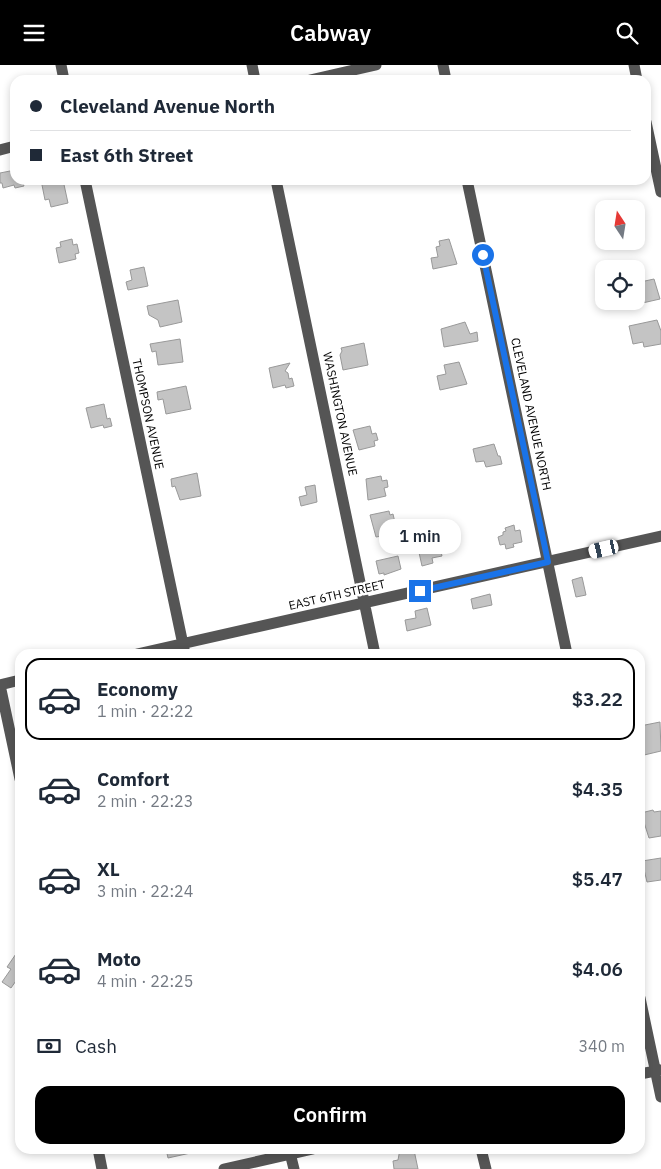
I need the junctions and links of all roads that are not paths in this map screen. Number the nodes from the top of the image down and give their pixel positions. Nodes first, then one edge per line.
1 (376, 65) edge
2 (332, 75) edge
3 (651, 145) edge
4 (86, 185) edge
5 (277, 185) edge
6 (468, 185) edge
7 (661, 192) edge
8 (661, 536) edge
9 (548, 562) junction
10 (365, 603) junction
11 (184, 649) edge
12 (374, 649) edge
13 (566, 649) edge
14 (15, 681) edge
15 (0, 685) edge
16 (15, 756) edge
17 (645, 1018) edge
18 (658, 1070) edge
19 (645, 1074) edge
20 (661, 1097) edge
21 (99, 1154) edge
22 (279, 1154) edge
23 (291, 1154) edge
24 (482, 1154) edge
25 (102, 1169) edge
26 (224, 1169) edge
27 (294, 1169) edge
28 (486, 1169) edge

1 - 2 street
3 - 7 street
4 - 11 street, THOMPSON AVENUE
5 - 10 street, WASHINGTON AVENUE
6 - 9 street, CLEVELAND AVENUE NORTH
8 - 9 street, EAST 6TH STREET
9 - 10 street, EAST 6TH STREET
9 - 13 street, CLEVELAND AVENUE NORTH
10 - 11 street, EAST 6TH STREET
10 - 12 street, WASHINGTON AVENUE
14 - 15 street
15 - 16 street
17 - 18 street
18 - 19 street
18 - 20 street
21 - 25 street
22 - 26 street
23 - 27 street
24 - 28 street

